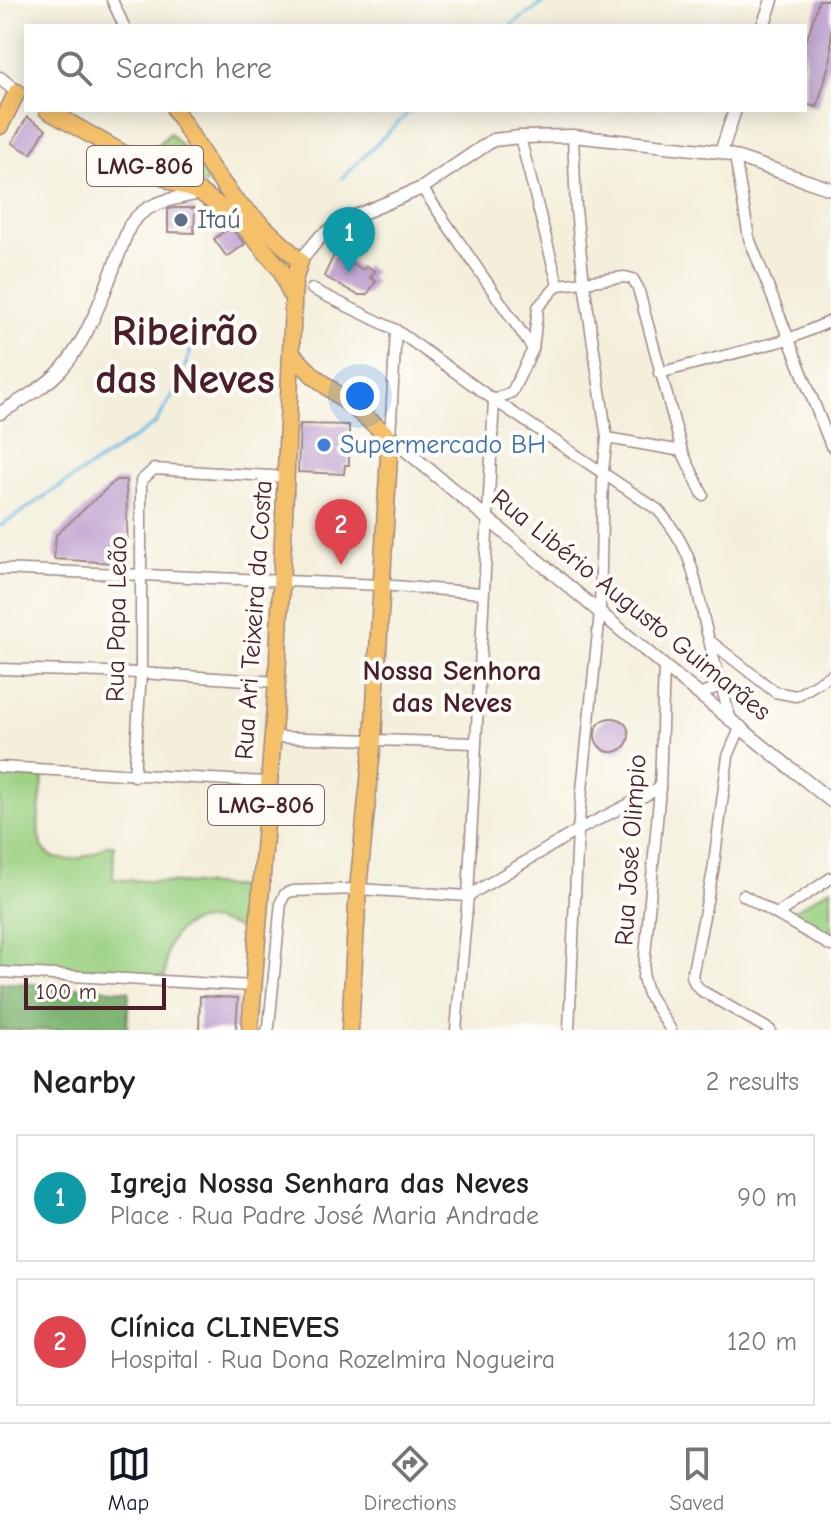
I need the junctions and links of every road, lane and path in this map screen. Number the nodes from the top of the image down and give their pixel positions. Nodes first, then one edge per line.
1 (112, 0) edge
2 (772, 0) edge
3 (123, 24) edge
4 (764, 24) edge
5 (0, 78) edge
6 (0, 93) edge
7 (23, 94) edge
8 (51, 112) edge
9 (176, 112) edge
10 (734, 112) edge
11 (0, 126) edge
12 (573, 136) junction
13 (520, 137) junction
14 (721, 152) junction
15 (735, 156) junction
16 (422, 188) junction
17 (831, 189) edge
18 (201, 193) junction
19 (300, 261) junction
20 (281, 270) junction
21 (584, 283) junction
22 (558, 285) junction
23 (312, 289) dead end
24 (293, 301) junction
25 (831, 321) edge
26 (396, 330) junction
27 (789, 339) junction
28 (533, 349) junction
29 (292, 354) junction
30 (659, 373) junction
31 (313, 375) junction
32 (290, 390) junction
33 (494, 400) junction
34 (0, 413) edge
35 (390, 437) junction
36 (607, 438) junction
37 (831, 446) edge
38 (682, 451) junction
39 (603, 471) junction
40 (287, 477) junction
41 (703, 495) dead end
42 (487, 519) junction
43 (0, 569) edge
44 (139, 574) junction
45 (283, 580) junction
46 (381, 585) junction
47 (482, 593) junction
48 (600, 612) junction
49 (709, 640) junction
50 (664, 666) junction
51 (0, 669) edge
52 (141, 673) junction
53 (831, 675) edge
54 (277, 682) junction
55 (720, 685) junction
56 (701, 695) junction
57 (730, 717) junction
58 (741, 726) junction
59 (273, 737) junction
60 (373, 740) junction
61 (476, 743) junction
62 (0, 767) edge
63 (134, 776) junction
64 (267, 782) junction
65 (660, 788) junction
66 (831, 801) edge
67 (578, 830) junction
68 (831, 878) edge
69 (358, 889) junction
70 (743, 895) dead end
71 (468, 896) junction
72 (777, 914) junction
73 (831, 946) edge
74 (0, 972) edge
75 (252, 986) junction
76 (250, 1030) edge
77 (267, 1030) edge
78 (350, 1030) edge
79 (456, 1030) edge
80 (569, 1030) edge
81 (671, 1030) edge
82 (770, 1030) edge

1 - 3 street
2 - 4 street
5 - 7 street
6 - 7 highway
7 - 11 highway
8 - 18 highway, LMG-806
9 - 19 highway, LMG-806
10 - 14 street
12 - 13 street
12 - 14 street
12 - 21 street
13 - 16 street
13 - 22 street
14 - 15 street
15 - 17 street
15 - 27 street
16 - 19 street
16 - 28 street
18 - 20 highway, LMG-806
18 - 34 street
19 - 20 highway
19 - 24 highway, Rua Ari Teixeira da Costa / LMG-806
20 - 24 highway, LMG-806
21 - 22 street
21 - 30 street
21 - 36 street
22 - 28 street
23 - 26 street
24 - 29 highway, Rua Ari Teixeira da Costa / LMG-806
25 - 27 street
26 - 33 street
26 - 35 street
27 - 30 street
27 - 37 street
28 - 33 street
29 - 31 highway, Rua Libério Augusto Guimarães
29 - 32 highway, Rua Ari Teixeira da Costa / LMG-806
30 - 38 street
31 - 32 highway
31 - 35 highway, Rua Libério Augusto Guimarães
32 - 40 highway, Rua Ari Teixeira da Costa / LMG-806
33 - 39 street
33 - 42 street
35 - 42 street, Rua Libério Augusto Guimarães
35 - 46 highway
36 - 38 street
36 - 39 street
38 - 41 street
39 - 48 street
39 - 49 street
40 - 44 street, Rua Papa Leão
40 - 45 highway, Rua Ari Teixeira da Costa / LMG-806
42 - 47 street
42 - 48 street, Rua Libério Augusto Guimarães
43 - 44 street
44 - 45 street
44 - 52 street, Rua Papa Leão
45 - 46 street
45 - 54 highway, Rua Ari Teixeira da Costa / LMG-806
46 - 47 street
46 - 60 highway
47 - 61 street
48 - 50 street, Rua Libério Augusto Guimarães
48 - 67 street
49 - 53 street
49 - 55 street
50 - 56 street, Rua Libério Augusto Guimarães
50 - 65 street, Rua José Olimpio
51 - 52 street
52 - 54 street
52 - 63 street, Rua Papa Leão
54 - 59 highway, Rua Ari Teixeira da Costa / LMG-806
55 - 56 street
55 - 57 street
56 - 57 street, Rua Libério Augusto Guimarães
57 - 58 street, Rua Libério Augusto Guimarães
58 - 66 street, Rua Libério Augusto Guimarães
58 - 82 street
59 - 60 street
59 - 64 highway, Rua Ari Teixeira da Costa / LMG-806
60 - 61 street
60 - 69 highway
61 - 71 street
62 - 63 street
63 - 64 street
64 - 75 highway, Rua Ari Teixeira da Costa / LMG-806
65 - 67 street
65 - 81 street, Rua José Olimpio
67 - 71 street
67 - 80 street
68 - 72 street
69 - 71 street
69 - 77 street
69 - 78 highway
70 - 72 street
71 - 79 street
72 - 73 street
74 - 75 street
75 - 76 highway, Rua Ari Teixeira da Costa / LMG-806

